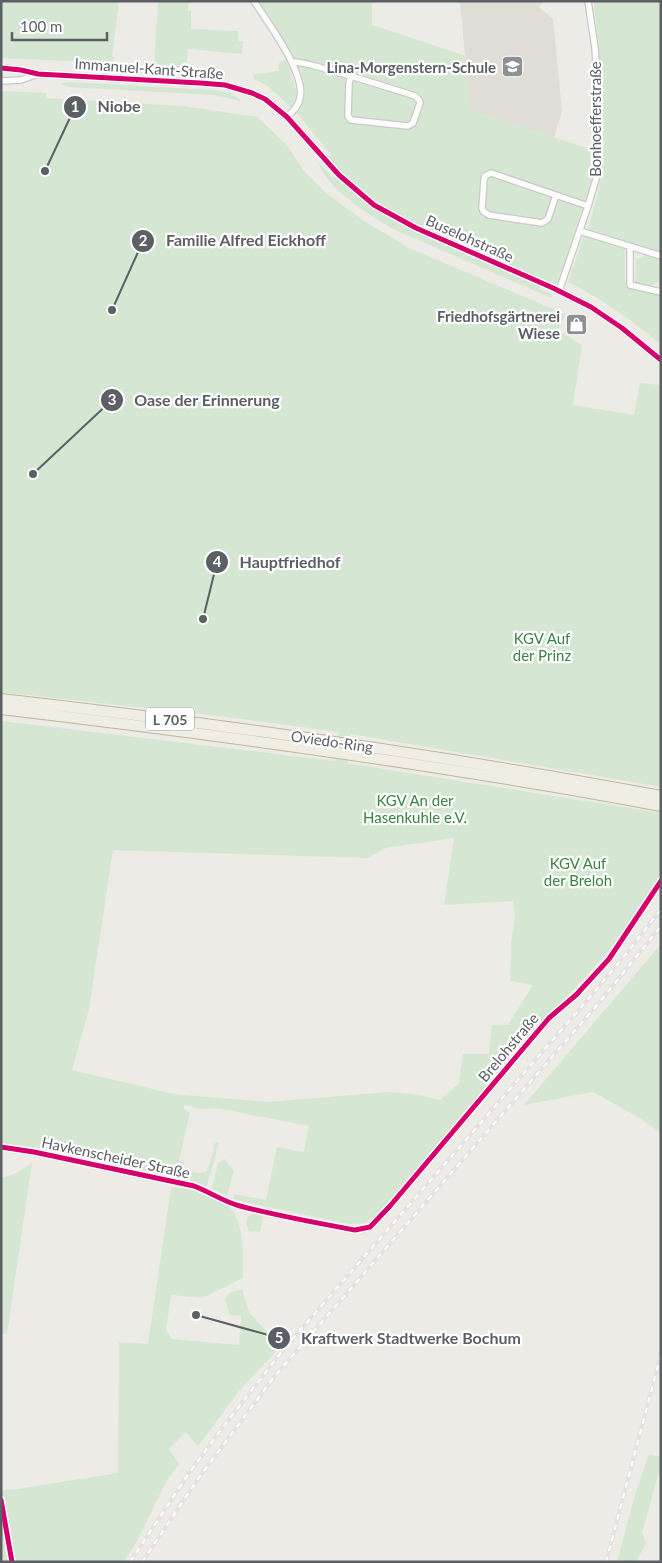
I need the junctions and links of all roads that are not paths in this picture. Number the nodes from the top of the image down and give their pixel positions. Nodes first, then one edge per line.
1 (254, 1) edge
2 (588, 1) edge
3 (292, 62) junction
4 (1, 68) edge
5 (38, 74) junction
6 (351, 76) junction
7 (1, 81) edge
8 (287, 117) junction
9 (556, 195) junction
10 (588, 206) junction
11 (580, 231) junction
12 (630, 247) junction
13 (661, 256) edge
14 (559, 291) junction
15 (661, 292) edge
16 (661, 360) edge
17 (1, 699) edge
18 (1, 709) edge
19 (661, 796) edge
20 (661, 806) edge
21 (661, 881) edge
22 (2, 1147) edge
23 (370, 1227) joint

1 - 3 street
2 - 10 street, Bonhoefferstraße
3 - 6 street
3 - 8 street
4 - 5 street, Immanuel-Kant-Straße
5 - 7 street, Immanuel-Kant-Straße
5 - 8 street, Immanuel-Kant-Straße
6 - 6 street
8 - 14 street, Buselohstraße
9 - 9 street
9 - 10 street
10 - 11 street, Bonhoefferstraße
11 - 12 street
11 - 14 street, Bonhoefferstraße
12 - 13 street
12 - 15 street
14 - 16 street, Buselohstraße
17 - 19 highway, Oviedo-Ring / L 705
18 - 20 highway, Oviedo-Ring / L 705
21 - 23 street, Brelohstraße
22 - 23 street, Havkenscheider Straße

